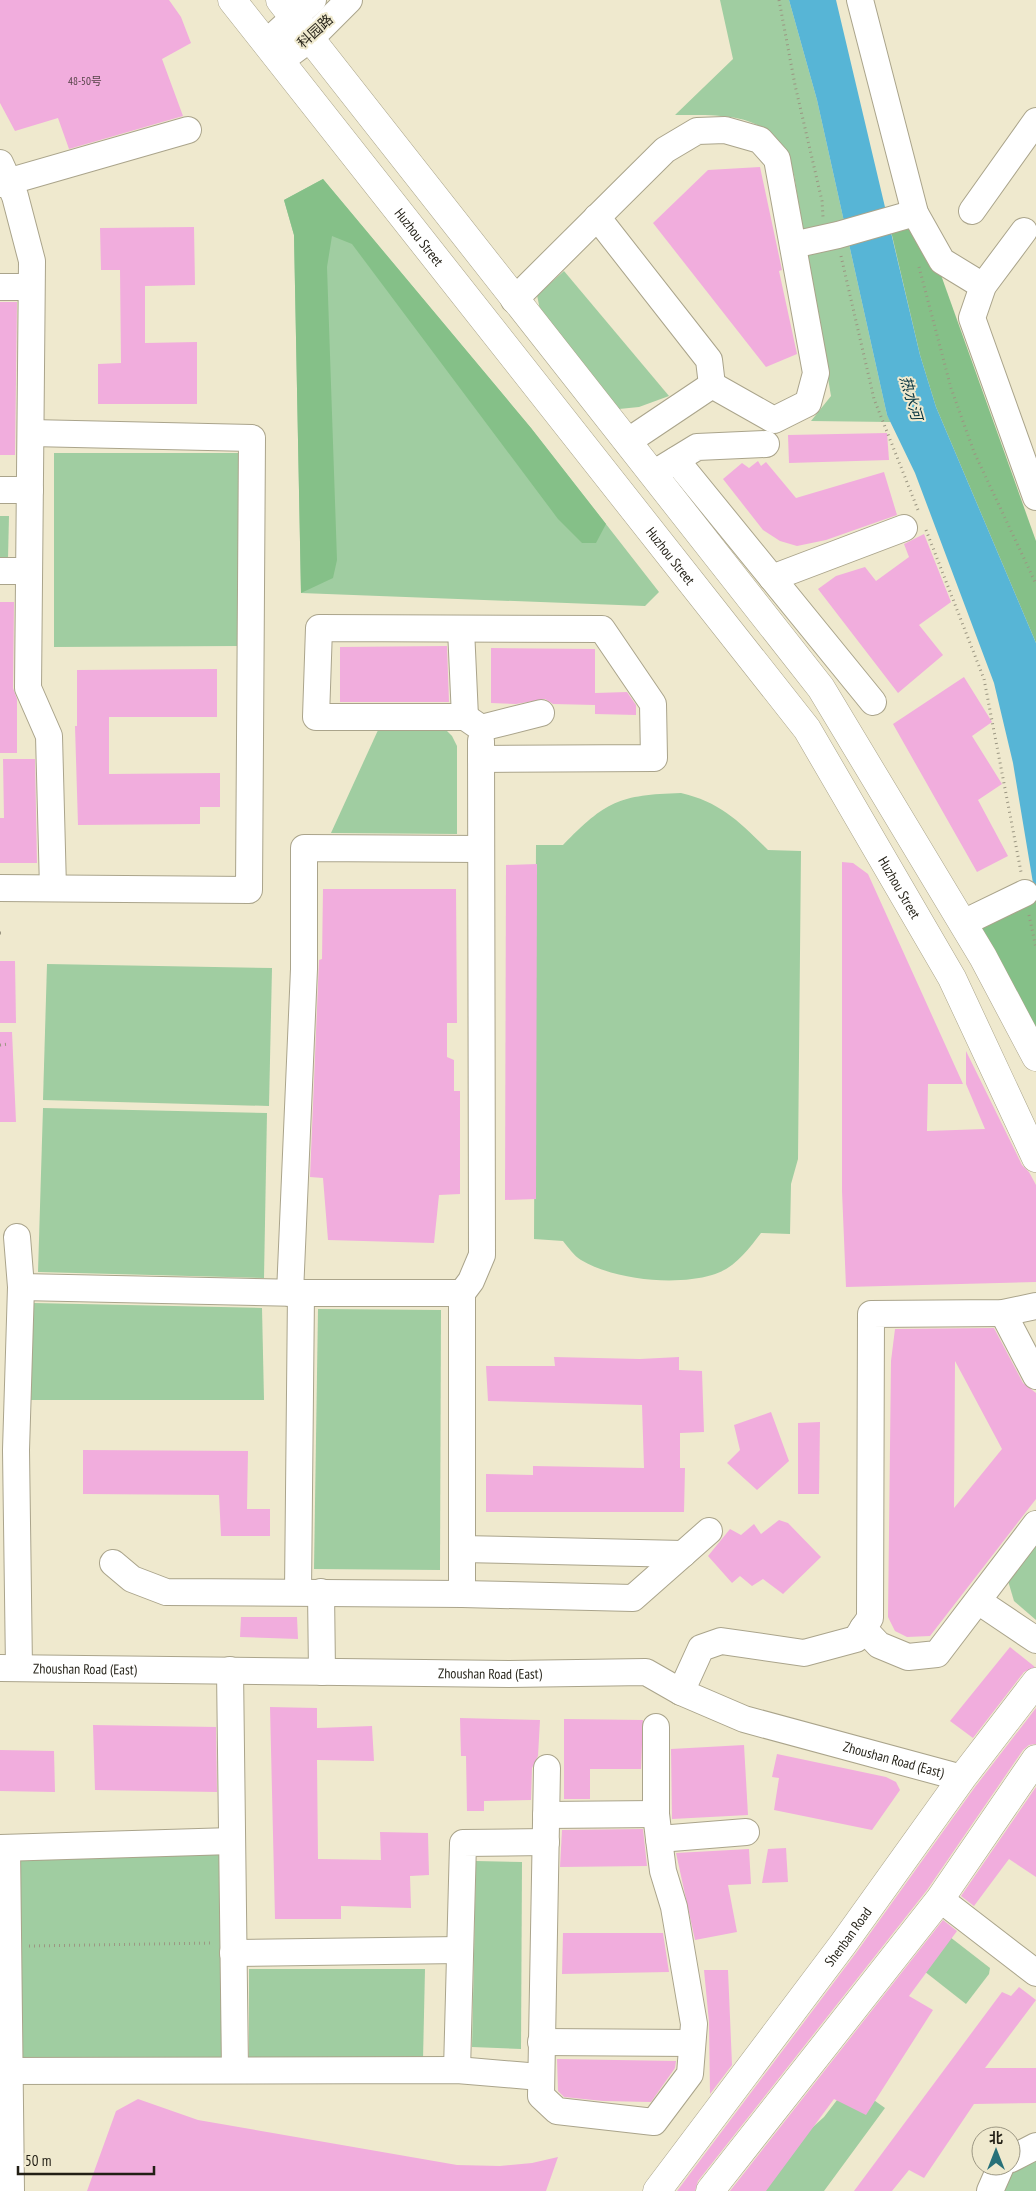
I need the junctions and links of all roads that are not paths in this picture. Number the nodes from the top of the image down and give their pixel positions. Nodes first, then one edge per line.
1 (232, 0) edge
2 (349, 0) edge
3 (860, 0) edge
4 (296, 6) edge
5 (311, 38) junction
6 (273, 52) junction
7 (1036, 121) edge
8 (188, 130) dead end
9 (3, 176) edge
10 (972, 210) dead end
11 (908, 215) junction
12 (597, 217) junction
13 (1024, 231) dead end
14 (793, 245) junction
15 (983, 286) junction
16 (0, 287) edge
17 (31, 287) junction
18 (514, 300) junction
19 (712, 385) junction
20 (1036, 430) edge
21 (31, 433) junction
22 (627, 442) junction
23 (766, 444) dead end
24 (1020, 451) junction
25 (676, 460) junction
26 (652, 474) junction
27 (0, 490) edge
28 (30, 490) junction
29 (1036, 497) edge
30 (916, 522) road end
31 (0, 571) edge
32 (29, 571) junction
33 (772, 578) junction
34 (461, 629) junction
35 (873, 702) dead end
36 (541, 713) dead end
37 (473, 722) junction
38 (481, 759) junction
39 (481, 849) junction
40 (0, 888) edge
41 (53, 888) junction
42 (1025, 893) road end
43 (963, 923) junction
44 (1036, 1057) edge
45 (1036, 1158) edge
46 (17, 1237) dead end
47 (21, 1287) junction
48 (296, 1293) junction
49 (462, 1293) junction
50 (1036, 1306) edge
51 (1003, 1313) junction
52 (9, 1365) edge
53 (1036, 1376) edge
54 (1036, 1524) edge
55 (709, 1531) dead end
56 (462, 1549) junction
57 (683, 1554) junction
58 (113, 1563) dead end
59 (309, 1592) junction
60 (462, 1594) junction
61 (978, 1601) junction
62 (863, 1628) junction
63 (1036, 1640) edge
64 (9, 1668) edge
65 (230, 1670) junction
66 (322, 1672) junction
67 (1036, 1682) edge
68 (681, 1692) junction
69 (656, 1727) dead end
70 (1036, 1759) edge
71 (547, 1768) dead end
72 (962, 1778) junction
73 (656, 1814) junction
74 (546, 1815) junction
75 (746, 1832) dead end
76 (659, 1839) junction
77 (232, 1842) junction
78 (546, 1842) junction
79 (3, 1848) edge
80 (940, 1899) junction
81 (233, 1948) junction
82 (460, 1950) junction
83 (1036, 1973) edge
84 (541, 2042) junction
85 (692, 2042) junction
86 (235, 2070) junction
87 (457, 2070) junction
88 (6, 2071) edge
89 (540, 2077) junction
90 (1036, 2146) edge
91 (1021, 2154) edge
92 (997, 2176) edge
93 (12, 2191) edge
94 (657, 2191) edge
95 (710, 2191) edge
96 (990, 2191) edge

1 - 6 main road, Huzhou Street
2 - 5 street, 科园路
3 - 11 street
4 - 5 main road
4 - 6 street, 科园路
5 - 6 street, 科园路
5 - 18 main road
6 - 45 main road, Huzhou Street
7 - 10 street
8 - 9 street
9 - 17 street
11 - 14 street
11 - 15 street
12 - 14 street
12 - 18 street
12 - 19 street
13 - 15 street
14 - 19 street
15 - 24 street
16 - 17 street
17 - 21 street
18 - 22 main road
19 - 22 street
20 - 24 street
21 - 28 street
21 - 41 street
22 - 26 main road
23 - 25 street
24 - 29 street
25 - 26 street
25 - 33 street
26 - 43 main road
27 - 28 street
28 - 32 street
30 - 33 street
31 - 32 street
32 - 41 street
33 - 35 street
34 - 37 street
34 - 37 street
34 - 38 street
36 - 37 street
37 - 38 street
38 - 39 street
39 - 48 street
39 - 49 street
40 - 41 street
42 - 43 street
43 - 44 main road
46 - 47 street
47 - 48 street
47 - 52 street
48 - 49 street
48 - 59 street
49 - 56 street
50 - 51 street
51 - 53 street
51 - 62 street
52 - 64 street
54 - 61 street
55 - 57 street
56 - 57 street
56 - 60 street
57 - 60 street
58 - 59 street
59 - 60 street
59 - 66 street
61 - 62 street
61 - 63 street
62 - 68 street
64 - 65 street, Zhoushan Road (East)
65 - 66 street, Zhoushan Road (East)
65 - 77 street
66 - 68 street, Zhoushan Road (East)
67 - 72 main road, Shenban Road
68 - 72 street, Zhoushan Road (East)
69 - 73 street
70 - 80 main road
71 - 74 street
72 - 94 main road, Shenban Road
73 - 74 street
73 - 76 street
74 - 78 street
75 - 76 street
76 - 85 street
77 - 79 street
77 - 81 street
78 - 82 street
78 - 84 street
79 - 88 street
80 - 83 street
80 - 95 main road
81 - 82 street
81 - 86 street
82 - 87 street
84 - 85 street
84 - 89 street
85 - 89 street
86 - 87 street
86 - 88 street
87 - 89 street
88 - 93 street
90 - 91 street
92 - 96 street

